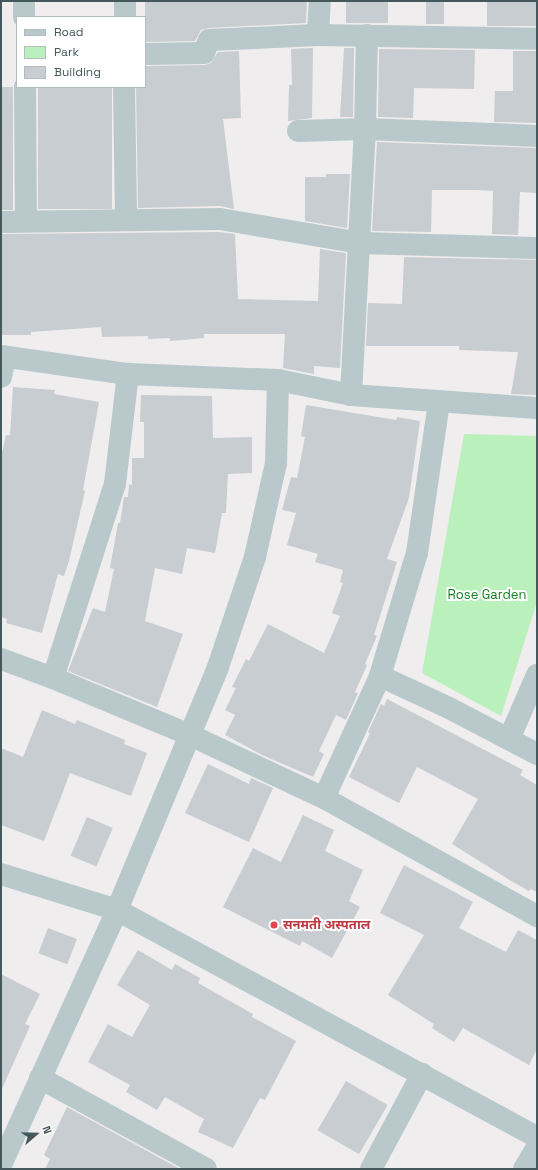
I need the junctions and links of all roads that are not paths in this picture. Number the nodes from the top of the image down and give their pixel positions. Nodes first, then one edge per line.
1 (24, 1) edge
2 (125, 1) edge
3 (320, 1) edge
4 (24, 16) edge
5 (125, 16) edge
6 (318, 35) junction
7 (367, 35) junction
8 (537, 39) edge
9 (146, 54) edge
10 (25, 88) edge
11 (124, 88) edge
12 (365, 129) junction
13 (298, 131) dead end
14 (537, 136) edge
15 (126, 220) junction
16 (26, 221) junction
17 (1, 222) edge
18 (360, 243) junction
19 (537, 248) edge
20 (2, 363) edge
21 (128, 374) junction
22 (278, 380) junction
23 (351, 395) junction
24 (439, 402) junction
25 (537, 408) edge
26 (1, 659) edge
27 (537, 674) edge
28 (380, 676) junction
29 (53, 678) junction
30 (190, 735) junction
31 (509, 739) junction
32 (537, 754) edge
33 (324, 798) junction
34 (1, 874) edge
35 (117, 910) junction
36 (537, 916) edge
37 (422, 1074) junction
38 (40, 1078) junction
39 (537, 1137) edge
40 (537, 1147) edge
41 (1, 1165) edge
42 (206, 1169) edge
43 (371, 1169) edge
44 (524, 1169) edge

1 - 4 street
2 - 5 street
3 - 6 street
6 - 7 street
6 - 9 street
7 - 8 street
7 - 12 street
10 - 16 street
11 - 15 street
12 - 13 street
12 - 14 street
12 - 18 street
15 - 16 street
15 - 18 street
16 - 17 street
18 - 19 street
18 - 23 street
20 - 21 street
21 - 22 street
21 - 29 street
22 - 23 street
22 - 30 street
23 - 24 street
24 - 25 street
24 - 28 street
26 - 29 street
27 - 31 street
28 - 31 street
28 - 33 street
29 - 30 street
30 - 33 street
30 - 35 street
31 - 32 street
33 - 36 street
34 - 35 street
35 - 37 street
35 - 38 street
37 - 39 street
37 - 43 street
38 - 41 street
38 - 42 street
40 - 44 street

